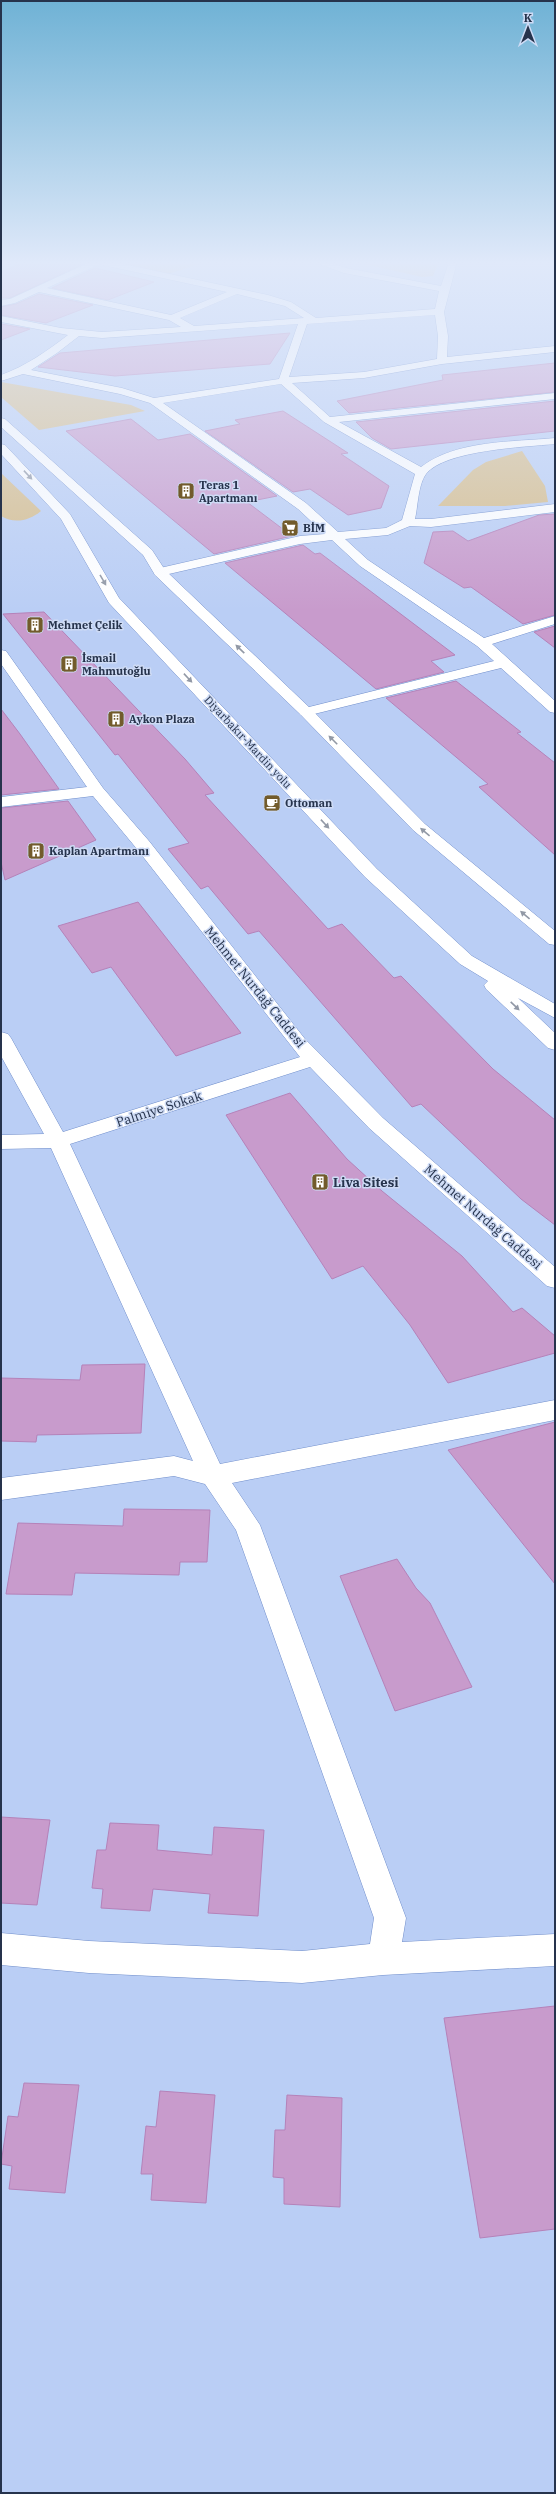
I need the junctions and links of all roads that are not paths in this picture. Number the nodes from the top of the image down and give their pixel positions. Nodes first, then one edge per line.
1 (59, 378) edge
2 (318, 378) edge
3 (283, 381) junction
4 (555, 396) edge
5 (154, 401) junction
6 (328, 420) junction
7 (1, 421) edge
8 (555, 441) edge
9 (1, 447) edge
10 (421, 472) junction
11 (555, 508) edge
12 (408, 522) junction
13 (338, 538) junction
14 (160, 572) junction
15 (555, 620) edge
16 (482, 644) junction
17 (1, 654) edge
18 (503, 663) junction
19 (555, 709) edge
20 (306, 712) junction
21 (97, 791) junction
22 (1, 802) edge
23 (555, 940) edge
24 (466, 960) junction
25 (555, 1012) edge
26 (1, 1038) edge
27 (555, 1044) edge
28 (314, 1059) junction
29 (58, 1141) junction
30 (1, 1142) edge
31 (555, 1280) edge
32 (555, 1410) edge
33 (213, 1476) junction
34 (1, 1489) edge
35 (1, 1949) edge
36 (555, 1950) edge
37 (383, 1959) junction

1 - 5 main road
2 - 3 main road
3 - 5 main road
3 - 6 main road
4 - 6 main road
5 - 13 main road
6 - 10 main road
7 - 14 main road
8 - 10 main road
9 -> 24 main road, Diyarbakır-Mardin yolu
10 - 12 main road
11 - 12 main road
12 - 13 main road
13 - 14 main road
13 - 16 main road
20 -> 14 main road
15 - 16 main road
16 - 18 main road
17 - 21 main road, Mehmet Nurdağ Caddesi
18 - 19 main road
18 - 20 main road
23 -> 20 main road
21 - 22 main road
21 - 28 main road, Mehmet Nurdağ Caddesi
24 - 25 main road, Diyarbakır-Mardin yolu
24 -> 27 main road
26 - 29 main road
28 - 29 main road, Palmiye Sokak
28 - 31 main road, Mehmet Nurdağ Caddesi
29 - 30 main road, Palmiye Sokak
29 - 33 main road
32 - 33 main road
33 - 34 main road
33 - 37 main road
35 - 37 main road
36 - 37 main road

